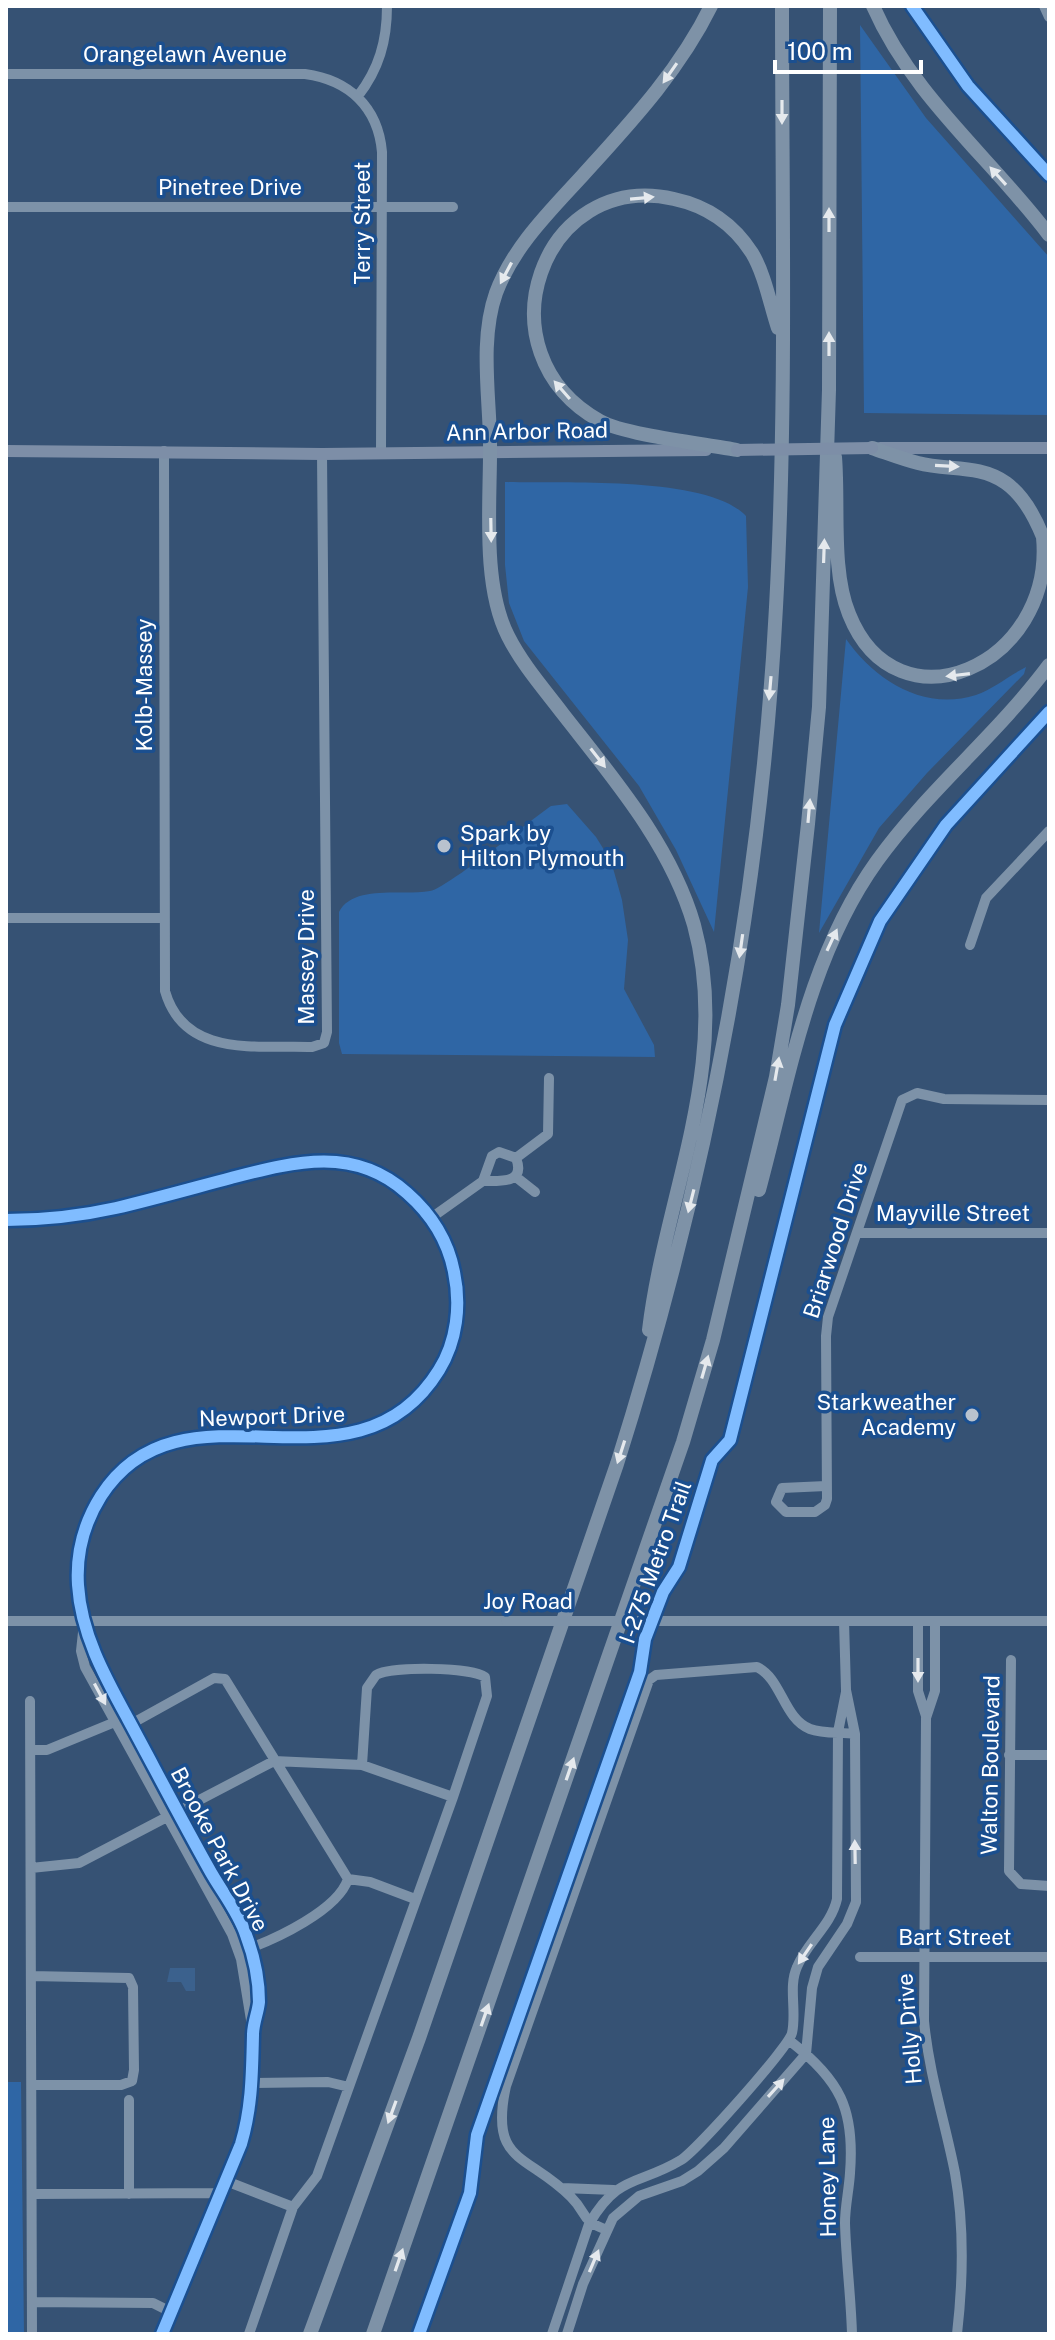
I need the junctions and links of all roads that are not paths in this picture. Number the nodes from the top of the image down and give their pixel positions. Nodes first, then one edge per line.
1 (387, 6) edge
2 (711, 6) edge
3 (782, 6) edge
4 (830, 6) edge
5 (873, 6) edge
6 (1044, 6) edge
7 (1049, 17) edge
8 (6, 74) edge
9 (358, 96) junction
10 (6, 207) edge
11 (382, 207) junction
12 (453, 207) dead end
13 (1049, 235) edge
14 (783, 344) junction
15 (829, 390) junction
16 (872, 448) junction
17 (1049, 448) edge
18 (737, 450) junction
19 (6, 451) edge
20 (164, 451) junction
21 (490, 452) junction
22 (322, 454) junction
23 (381, 454) junction
24 (1049, 665) edge
25 (1049, 831) edge
26 (6, 918) edge
27 (164, 918) junction
28 (970, 945) dead end
29 (549, 1078) dead end
30 (1049, 1100) edge
31 (516, 1158) junction
32 (516, 1177) junction
33 (483, 1181) junction
34 (535, 1192) dead end
35 (431, 1218) junction
36 (6, 1220) edge
37 (741, 1227) junction
38 (857, 1233) junction
39 (1049, 1233) edge
40 (644, 1380) junction
41 (826, 1486) junction
42 (6, 1621) edge
43 (84, 1621) junction
44 (844, 1621) junction
45 (918, 1621) junction
46 (935, 1621) junction
47 (1049, 1621) edge
48 (1011, 1660) dead end
49 (846, 1690) junction
50 (30, 1701) dead end
51 (926, 1718) junction
52 (115, 1722) junction
53 (131, 1724) junction
54 (838, 1732) junction
55 (855, 1734) junction
56 (31, 1750) junction
57 (1009, 1755) junction
58 (1049, 1755) edge
59 (274, 1761) junction
60 (362, 1765) junction
61 (453, 1797) junction
62 (177, 1810) junction
63 (166, 1817) junction
64 (837, 1824) junction
65 (854, 1825) junction
66 (31, 1868) junction
67 (348, 1879) junction
68 (1049, 1886) edge
69 (415, 1899) junction
70 (835, 1906) junction
71 (236, 1913) junction
72 (853, 1913) junction
73 (224, 1918) junction
74 (251, 1948) junction
75 (239, 1952) junction
76 (860, 1957) dead end
77 (924, 1957) junction
78 (1049, 1957) edge
79 (31, 1976) junction
80 (793, 1988) junction
81 (812, 1988) junction
82 (253, 2028) junction
83 (790, 2041) junction
84 (806, 2054) junction
85 (253, 2083) junction
86 (32, 2085) junction
87 (349, 2087) junction
88 (129, 2100) dead end
89 (669, 2165) junction
90 (226, 2181) junction
91 (677, 2183) junction
92 (557, 2187) junction
93 (614, 2190) junction
94 (221, 2193) junction
95 (32, 2194) junction
96 (129, 2194) junction
97 (293, 2207) junction
98 (589, 2224) junction
99 (607, 2230) junction
100 (32, 2302) junction
101 (171, 2312) junction
102 (557, 2314) junction
103 (570, 2320) junction
104 (32, 2334) edge
105 (162, 2334) edge
106 (249, 2334) edge
107 (310, 2334) edge
108 (373, 2334) edge
109 (552, 2334) edge
110 (567, 2334) edge
111 (852, 2334) edge
112 (957, 2334) edge

1 - 9 street
2 -> 21 highway
3 -> 14 highway
15 -> 4 highway
13 -> 5 highway
6 - 7 street
8 - 9 street, Orangelawn Avenue
9 - 11 street, Terry Street
10 - 11 street, Pinetree Drive
11 - 12 street, Pinetree Drive
11 - 23 street, Terry Street
18 -> 14 highway
14 -> 40 highway
16 -> 15 highway
37 -> 15 highway
16 - 17 main road, Ann Arbor Road
16 - 18 main road, Ann Arbor Road, bridge
18 - 21 main road, Ann Arbor Road
19 - 20 main road, Ann Arbor Road
20 - 22 main road, Ann Arbor Road
20 - 27 street, Kolb-Massey
21 - 23 main road, Ann Arbor Road
21 -> 40 highway
22 - 23 main road, Ann Arbor Road
22 - 27 street, Massey Drive
37 -> 24 highway
25 - 28 street
26 - 27 street
29 - 31 street
30 - 38 street, Briarwood Drive
31 - 32 street
31 - 33 street
32 - 33 street
32 - 34 street
33 - 35 street
35 - 36 street, Newport Drive
35 - 43 street, Newport Drive
108 -> 37 highway
38 - 39 street, Mayville Street
38 - 41 street, Briarwood Drive
40 -> 107 highway
41 - 41 street
42 - 43 street, Joy Road
43 - 44 street, Joy Road, bridge
43 -> 52 street, Brooke Park Drive
43 - 53 street, Brooke Park Drive
44 - 45 street, Joy Road
44 - 49 street
45 - 46 street, Joy Road
45 -> 51 street, Holly Drive
46 - 47 street, Joy Road
46 - 51 street, Holly Drive
48 - 57 street, Walton Boulevard
49 - 54 street
49 - 55 street
50 - 56 street
51 - 77 street, Holly Drive
52 - 53 street
52 - 56 street
52 - 63 street, Brooke Park Drive
53 - 59 street
53 - 62 street, Brooke Park Drive
54 - 55 street
54 - 64 street
54 - 92 street
55 - 65 street
56 - 66 street
57 - 58 street
57 - 68 street, Walton Boulevard
59 - 60 street
59 - 62 street
59 - 67 street
60 - 61 street
60 - 61 street
61 - 69 street
62 - 63 street
62 - 71 street, Brooke Park Drive
63 - 66 street
63 - 73 street, Brooke Park Drive
64 - 65 street
64 - 70 street
72 -> 65 street
66 - 79 street
67 - 69 street
67 - 74 street
69 - 87 street
70 - 72 street
70 -> 80 street
71 - 73 street
71 - 74 street, Brooke Park Drive
72 - 81 street
73 - 75 street, Brooke Park Drive
74 - 75 street
74 - 82 street, Brooke Park Drive
75 - 82 street, Brooke Park Drive
76 - 77 street, Bart Street
77 - 78 street, Bart Street
77 - 112 street, Holly Drive
79 - 86 street
79 - 86 street
80 - 81 street
80 - 83 street
81 - 84 street
82 - 85 street, Brooke Park Drive
83 - 84 street, Honey Lane
83 - 89 street
91 -> 84 street
84 - 111 street, Honey Lane
85 - 87 street
85 - 90 street, Brooke Park Drive
86 - 95 street
87 - 97 street
88 - 96 street
89 - 91 street
89 - 93 street
90 - 94 street, Brooke Park Drive
90 - 97 street
91 - 99 street
92 - 93 street
92 - 98 street
93 - 98 street
94 - 96 street
94 - 101 street, Brooke Park Drive
95 - 96 street
95 - 100 street
97 - 106 street
98 - 99 street
98 - 102 street
103 -> 99 street
100 - 101 street
100 - 104 street
101 - 105 street, Brooke Park Drive
102 - 103 street
102 - 109 street
103 - 110 street

